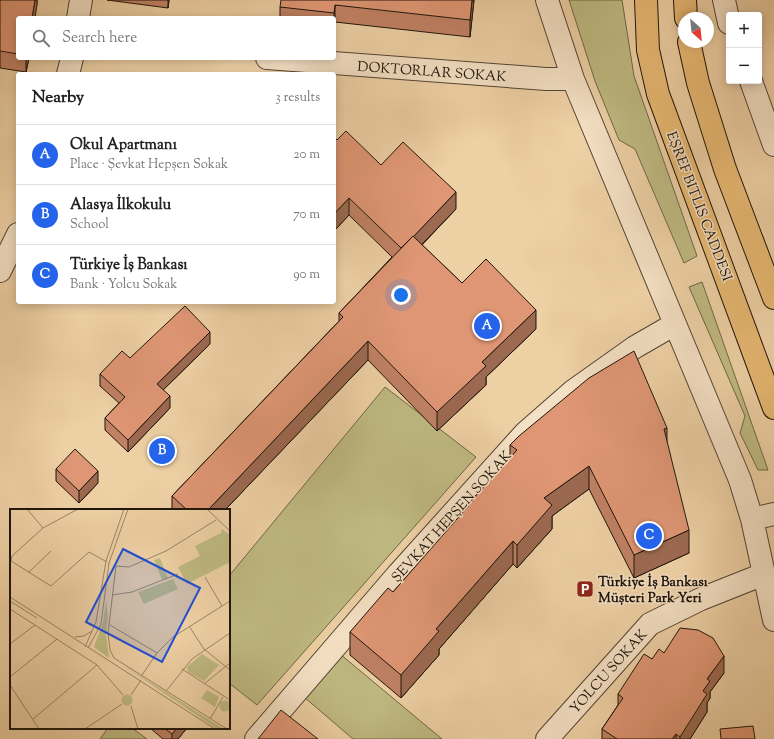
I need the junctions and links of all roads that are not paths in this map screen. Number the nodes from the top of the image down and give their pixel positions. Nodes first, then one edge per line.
1 (80, 0) edge
2 (547, 0) edge
3 (646, 0) edge
4 (685, 0) edge
5 (724, 0) edge
6 (686, 12) edge
7 (727, 12) edge
8 (78, 16) edge
9 (690, 48) edge
10 (72, 60) edge
11 (294, 60) edge
12 (68, 72) edge
13 (573, 79) junction
14 (752, 84) edge
15 (774, 145) edge
16 (16, 238) edge
17 (0, 271) edge
18 (774, 298) edge
19 (675, 324) junction
20 (774, 408) edge
21 (774, 514) edge
22 (752, 519) junction
23 (764, 574) junction
24 (774, 620) edge
25 (256, 739) edge
26 (547, 739) edge

1 - 8 street
2 - 13 street
3 - 20 main road, EŞREF BITLIS CADDESI
4 - 6 main road
5 - 7 street
9 - 18 main road
10 - 12 street
11 - 13 street, DOKTORLAR SOKAK
13 - 19 street
14 - 15 street
16 - 17 street
19 - 22 street
19 - 25 street, ŞEVKAT HEPŞEN SOKAK
21 - 22 street
22 - 23 street
23 - 24 street
23 - 26 street, YOLCU SOKAK

